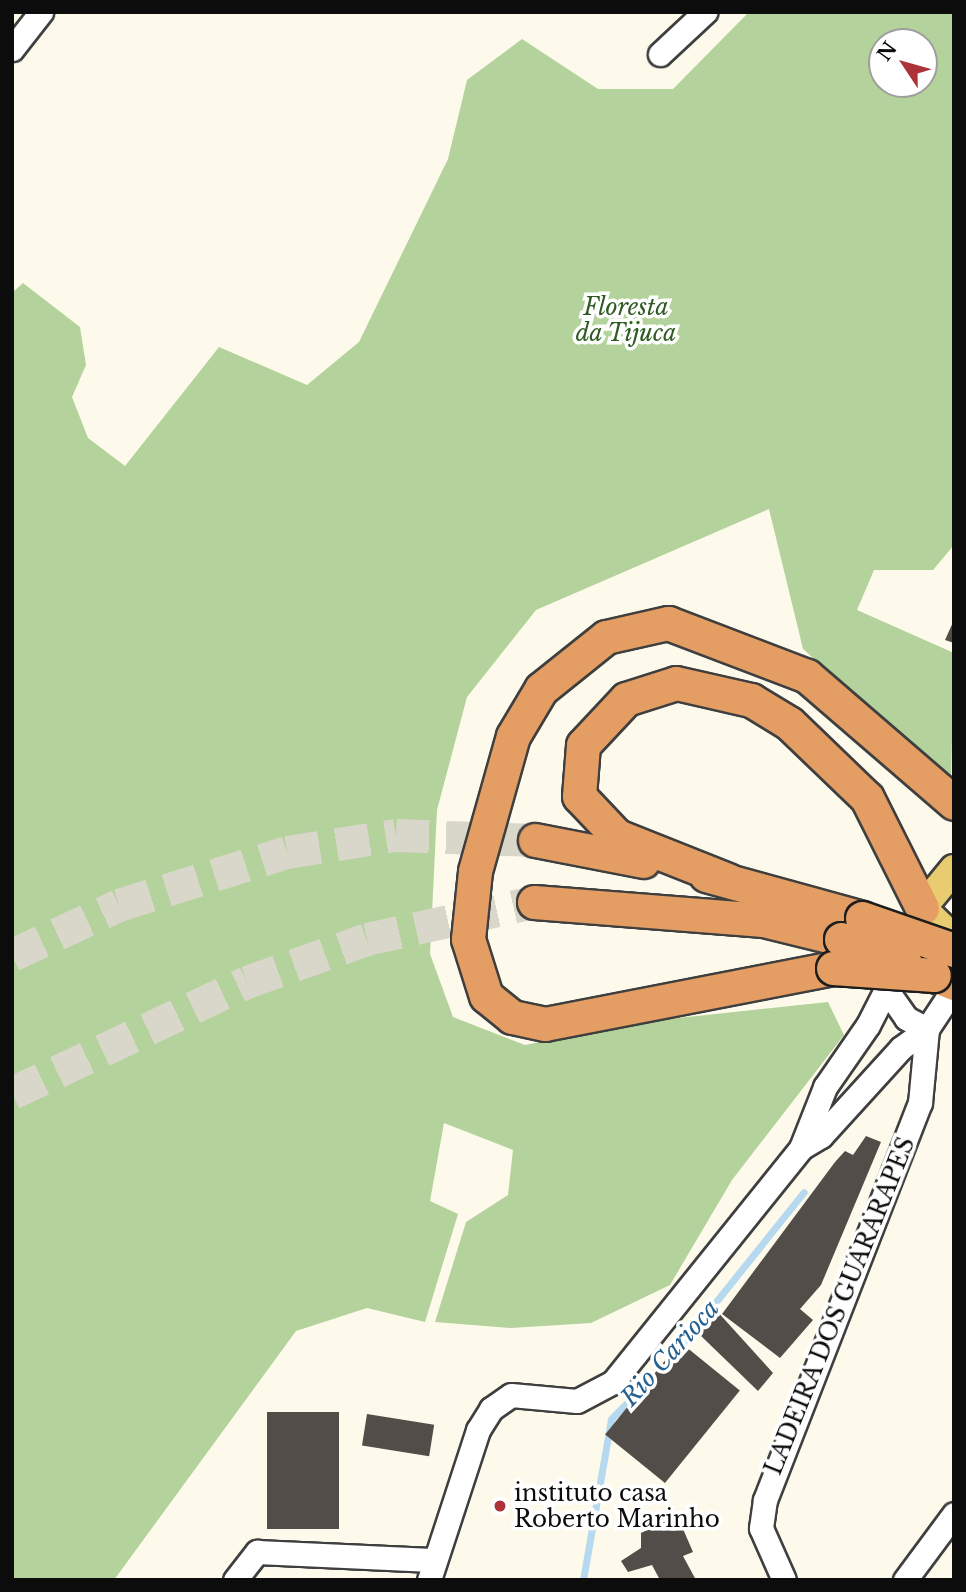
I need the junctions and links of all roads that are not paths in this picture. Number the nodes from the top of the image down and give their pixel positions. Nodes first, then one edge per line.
1 (41, 12) edge
2 (705, 12) edge
3 (12, 49) edge
4 (660, 54) dead end
5 (954, 803) edge
6 (536, 840) tunnel mouth
7 (954, 869) edge
8 (728, 880) junction
9 (534, 902) tunnel mouth
10 (922, 908) junction
11 (954, 939) edge
12 (845, 942) junction
13 (949, 974) edge
14 (887, 992) junction
15 (868, 1025) junction
16 (927, 1029) junction
17 (901, 1048) junction
18 (801, 1148) junction
19 (954, 1514) edge
20 (431, 1570) edge
21 (235, 1580) edge
22 (784, 1580) edge
23 (905, 1580) edge

1 - 3 street
2 - 4 street
5 - 12 highway
6 - 8 highway
7 - 10 main road
8 - 10 highway
8 - 12 highway
9 - 12 highway
10 - 11 main road
10 - 14 street
12 - 13 highway, bridge
13 - 16 street
14 - 15 street
14 - 16 street
15 - 17 street
15 - 18 street
16 - 17 street
16 - 22 street, LADEIRA DOS GUARARAPES
17 - 18 street
18 - 20 street
19 - 23 street
20 - 21 street

